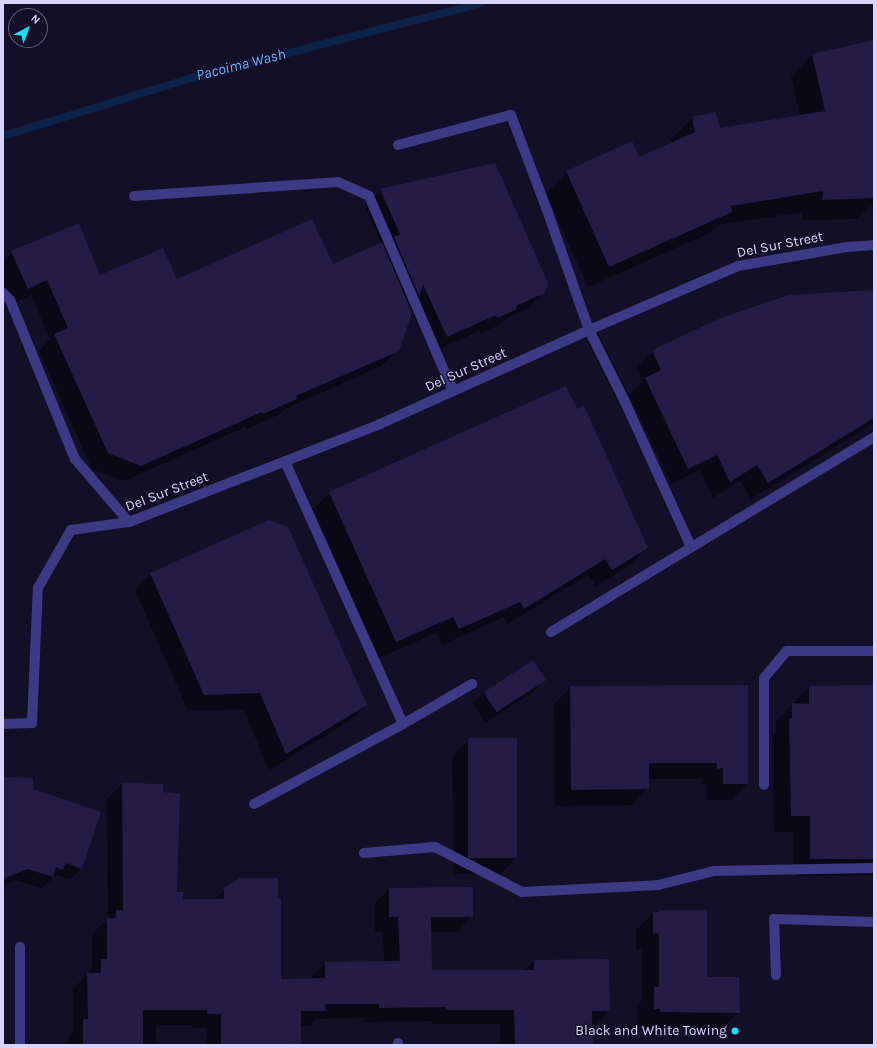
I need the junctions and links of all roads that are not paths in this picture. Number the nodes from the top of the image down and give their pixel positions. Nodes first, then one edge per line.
1 (398, 146) dead end
2 (134, 196) dead end
3 (874, 244) edge
4 (3, 293) edge
5 (588, 330) junction
6 (453, 391) junction
7 (874, 436) edge
8 (285, 461) junction
9 (129, 522) junction
10 (691, 547) junction
11 (551, 632) dead end
12 (874, 651) edge
13 (472, 684) dead end
14 (3, 724) edge
15 (403, 724) junction
16 (764, 785) dead end
17 (254, 804) dead end
18 (364, 853) dead end
19 (874, 868) edge
20 (874, 922) edge
21 (20, 947) dead end
22 (776, 975) dead end
23 (20, 1045) edge

1 - 5 street
2 - 6 street
3 - 5 street, Del Sur Street
4 - 9 street
5 - 6 street, Del Sur Street
5 - 10 street
6 - 8 street, Del Sur Street
7 - 10 street
8 - 9 street, Del Sur Street
8 - 15 street
9 - 14 street, Del Sur Street
10 - 11 street
12 - 16 street
13 - 15 street
15 - 17 street
18 - 19 street
20 - 22 street
21 - 23 street

